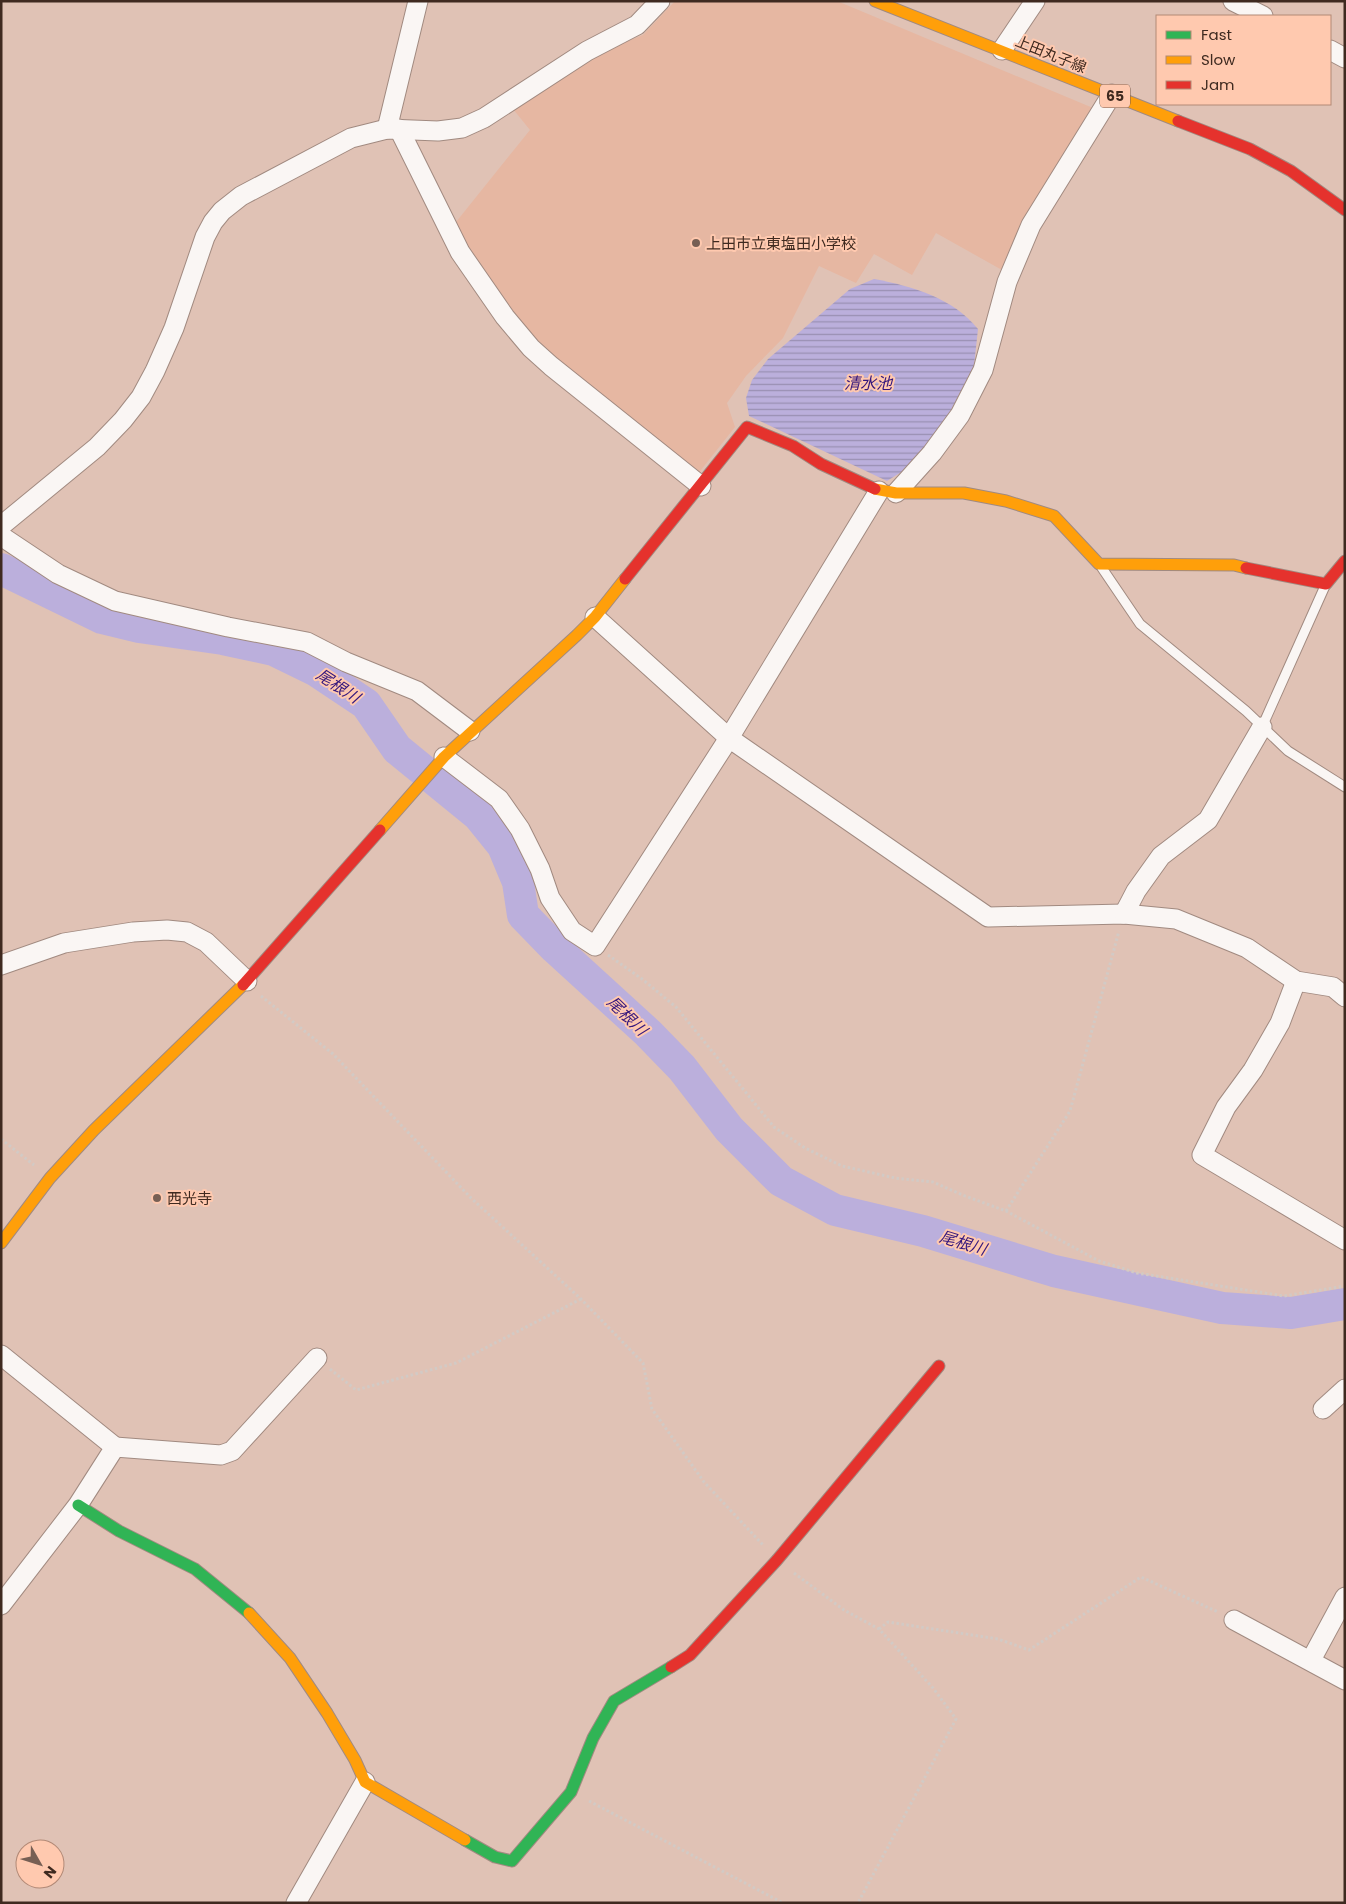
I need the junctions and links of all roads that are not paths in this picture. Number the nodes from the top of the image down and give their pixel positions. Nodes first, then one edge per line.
1 (418, 1) edge
2 (660, 1) edge
3 (875, 1) edge
4 (1035, 1) edge
5 (1233, 1) edge
6 (1261, 15) edge
7 (1002, 50) junction
8 (1331, 51) edge
9 (1345, 58) edge
10 (1112, 94) junction
11 (393, 129) junction
12 (1345, 210) edge
13 (701, 486) junction
14 (887, 492) junction
15 (1, 526) edge
16 (1, 536) edge
17 (1345, 561) edge
18 (1099, 564) junction
19 (1326, 584) junction
20 (595, 617) junction
21 (1262, 727) junction
22 (470, 731) junction
23 (729, 738) junction
24 (440, 762) junction
25 (1345, 787) edge
26 (1124, 914) junction
27 (1, 965) edge
28 (247, 981) junction
29 (1296, 981) junction
30 (1345, 997) edge
31 (1345, 1240) edge
32 (1, 1243) edge
33 (1, 1355) edge
34 (317, 1358) road end
35 (939, 1366) dead end
36 (1345, 1389) edge
37 (1323, 1409) dead end
38 (115, 1447) junction
39 (78, 1504) junction
40 (1345, 1597) edge
41 (1, 1605) edge
42 (1234, 1620) road end
43 (1311, 1660) junction
44 (1345, 1680) edge
45 (365, 1782) junction
46 (296, 1903) edge

1 - 11 street
2 - 11 street
3 - 7 street, 上田丸子線 / 65
4 - 7 street
5 - 6 street
7 - 10 street, 上田丸子線 / 65
8 - 9 street
10 - 12 street, 上田丸子線 / 65
10 - 14 street
11 - 13 street
11 - 15 street
13 - 14 street
13 - 20 street
14 - 18 street
14 - 23 street
16 - 22 street
17 - 19 street
18 - 19 street
18 - 21 lane
19 - 21 lane
20 - 22 street
20 - 23 street
21 - 25 lane
21 - 26 street
22 - 24 street
23 - 24 street
23 - 26 street
24 - 28 street
26 - 29 street
27 - 28 street
28 - 32 street
29 - 30 street
29 - 31 street
33 - 38 street
34 - 38 street
35 - 45 street
36 - 37 street
38 - 39 street
39 - 41 street
39 - 45 street
40 - 43 street
42 - 43 street
43 - 44 street
45 - 46 street

